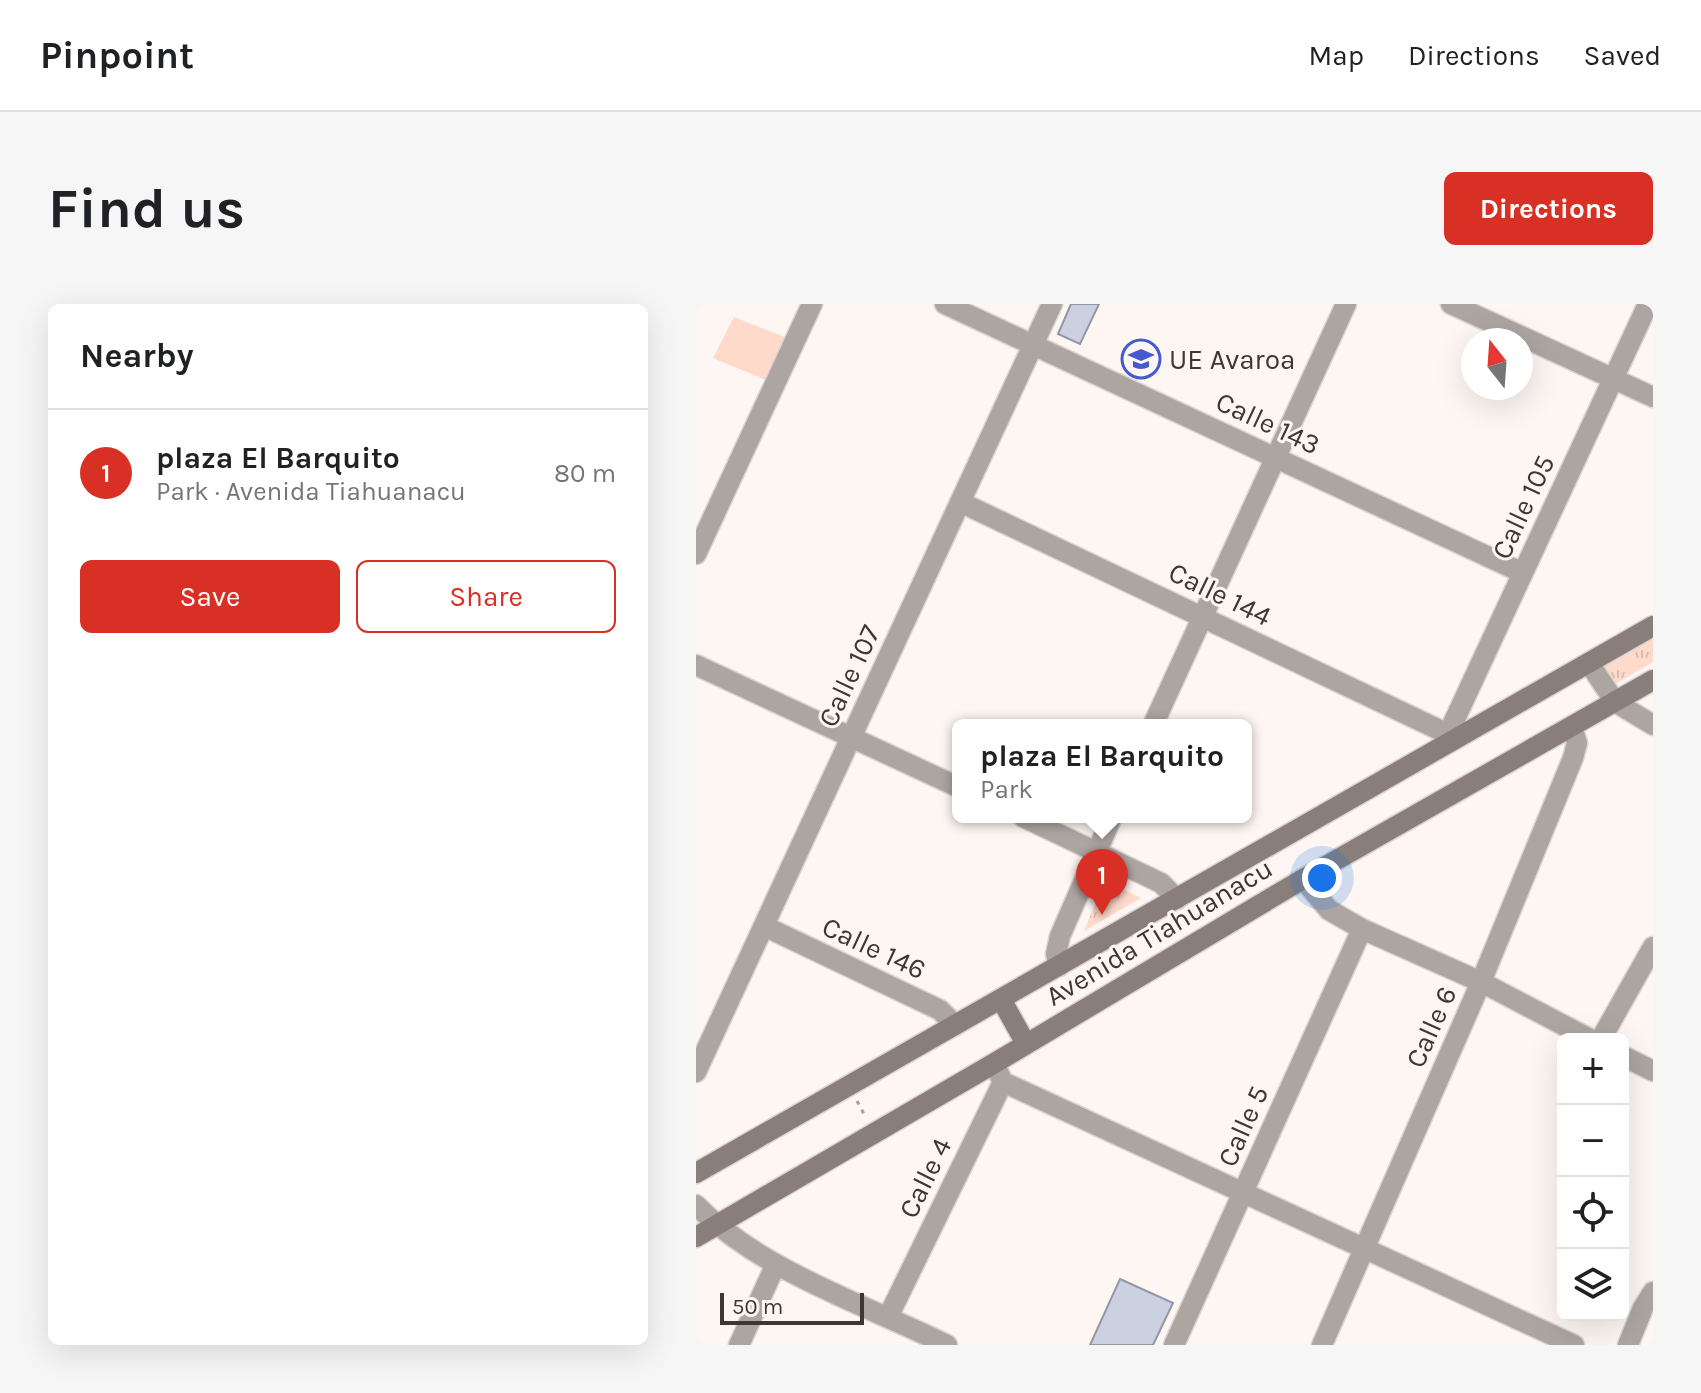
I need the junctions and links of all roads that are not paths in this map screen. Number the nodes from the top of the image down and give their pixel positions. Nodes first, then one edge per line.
1 (812, 304) edge
2 (945, 304) edge
3 (1052, 304) edge
4 (1346, 304) edge
5 (1451, 304) edge
6 (1648, 304) edge
7 (1033, 345) junction
8 (1613, 379) junction
9 (1653, 397) edge
10 (1275, 458) junction
11 (960, 502) junction
12 (696, 554) edge
13 (1523, 573) junction
14 (1203, 616) junction
15 (1653, 626) edge
16 (1589, 663) junction
17 (696, 665) edge
18 (1653, 680) edge
19 (1615, 702) junction
20 (1156, 719) edge
21 (1653, 725) edge
22 (1572, 727) junction
23 (851, 737) junction
24 (1450, 737) junction
25 (952, 784) edge
26 (1036, 823) edge
27 (1109, 823) edge
28 (1096, 851) junction
29 (1303, 879) junction
30 (1177, 899) junction
31 (764, 926) junction
32 (1362, 929) junction
33 (1653, 947) edge
34 (1059, 966) junction
35 (1481, 982) junction
36 (1001, 999) junction
37 (955, 1025) junction
38 (1579, 1033) edge
39 (1604, 1033) edge
40 (1026, 1044) junction
41 (1629, 1059) edge
42 (1653, 1071) edge
43 (696, 1072) edge
44 (998, 1073) junction
45 (696, 1173) edge
46 (1244, 1193) junction
47 (696, 1205) edge
48 (716, 1225) junction
49 (696, 1237) edge
50 (1364, 1248) junction
51 (776, 1264) junction
52 (1653, 1292) edge
53 (888, 1317) junction
54 (924, 1340) edge
55 (739, 1345) edge
56 (947, 1345) edge
57 (1174, 1345) edge
58 (1322, 1345) edge
59 (1574, 1345) edge
60 (1628, 1345) edge

1 - 12 street
2 - 7 street, Calle 143
3 - 7 street, Calle 107
4 - 10 street
5 - 8 street
6 - 8 street, Calle 105
7 - 10 street, Calle 143
7 - 11 street, Calle 107
8 - 9 street
8 - 13 street, Calle 105
10 - 13 street, Calle 143
10 - 14 street
11 - 14 street, Calle 144
11 - 23 street, Calle 107
13 - 24 street, Calle 105
14 - 20 street
14 - 24 street, Calle 144
15 - 16 main road, Avenida Tiahuanacu
16 - 19 street
16 - 24 main road, Avenida Tiahuanacu
17 - 23 street
18 - 19 main road, Avenida Tiahuanacu
19 - 21 street
19 - 22 main road, Avenida Tiahuanacu
22 - 29 main road, Avenida Tiahuanacu
22 - 35 street, Calle 6
23 - 25 street
23 - 31 street, Calle 107
24 - 30 main road, Avenida Tiahuanacu
26 - 28 street
27 - 28 street
28 - 30 street
28 - 34 street
29 - 32 street
29 - 40 main road, Avenida Tiahuanacu
30 - 34 main road, Avenida Tiahuanacu
31 - 37 street, Calle 146
31 - 43 street, Calle 107
32 - 35 street
32 - 46 street, Calle 5
33 - 39 street
34 - 36 main road, Avenida Tiahuanacu
35 - 38 street
35 - 50 street, Calle 6
36 - 37 main road, Avenida Tiahuanacu
36 - 40 main road
37 - 45 main road, Avenida Tiahuanacu
40 - 44 main road, Avenida Tiahuanacu
41 - 42 street
44 - 46 street
44 - 48 main road, Avenida Tiahuanacu
44 - 53 street, Calle 4
46 - 50 street
46 - 57 street, Calle 5
47 - 48 street
48 - 49 main road, Avenida Tiahuanacu
48 - 51 street
50 - 58 street, Calle 6
50 - 59 street
51 - 53 street
51 - 55 street
52 - 60 street
53 - 54 street
54 - 56 street

